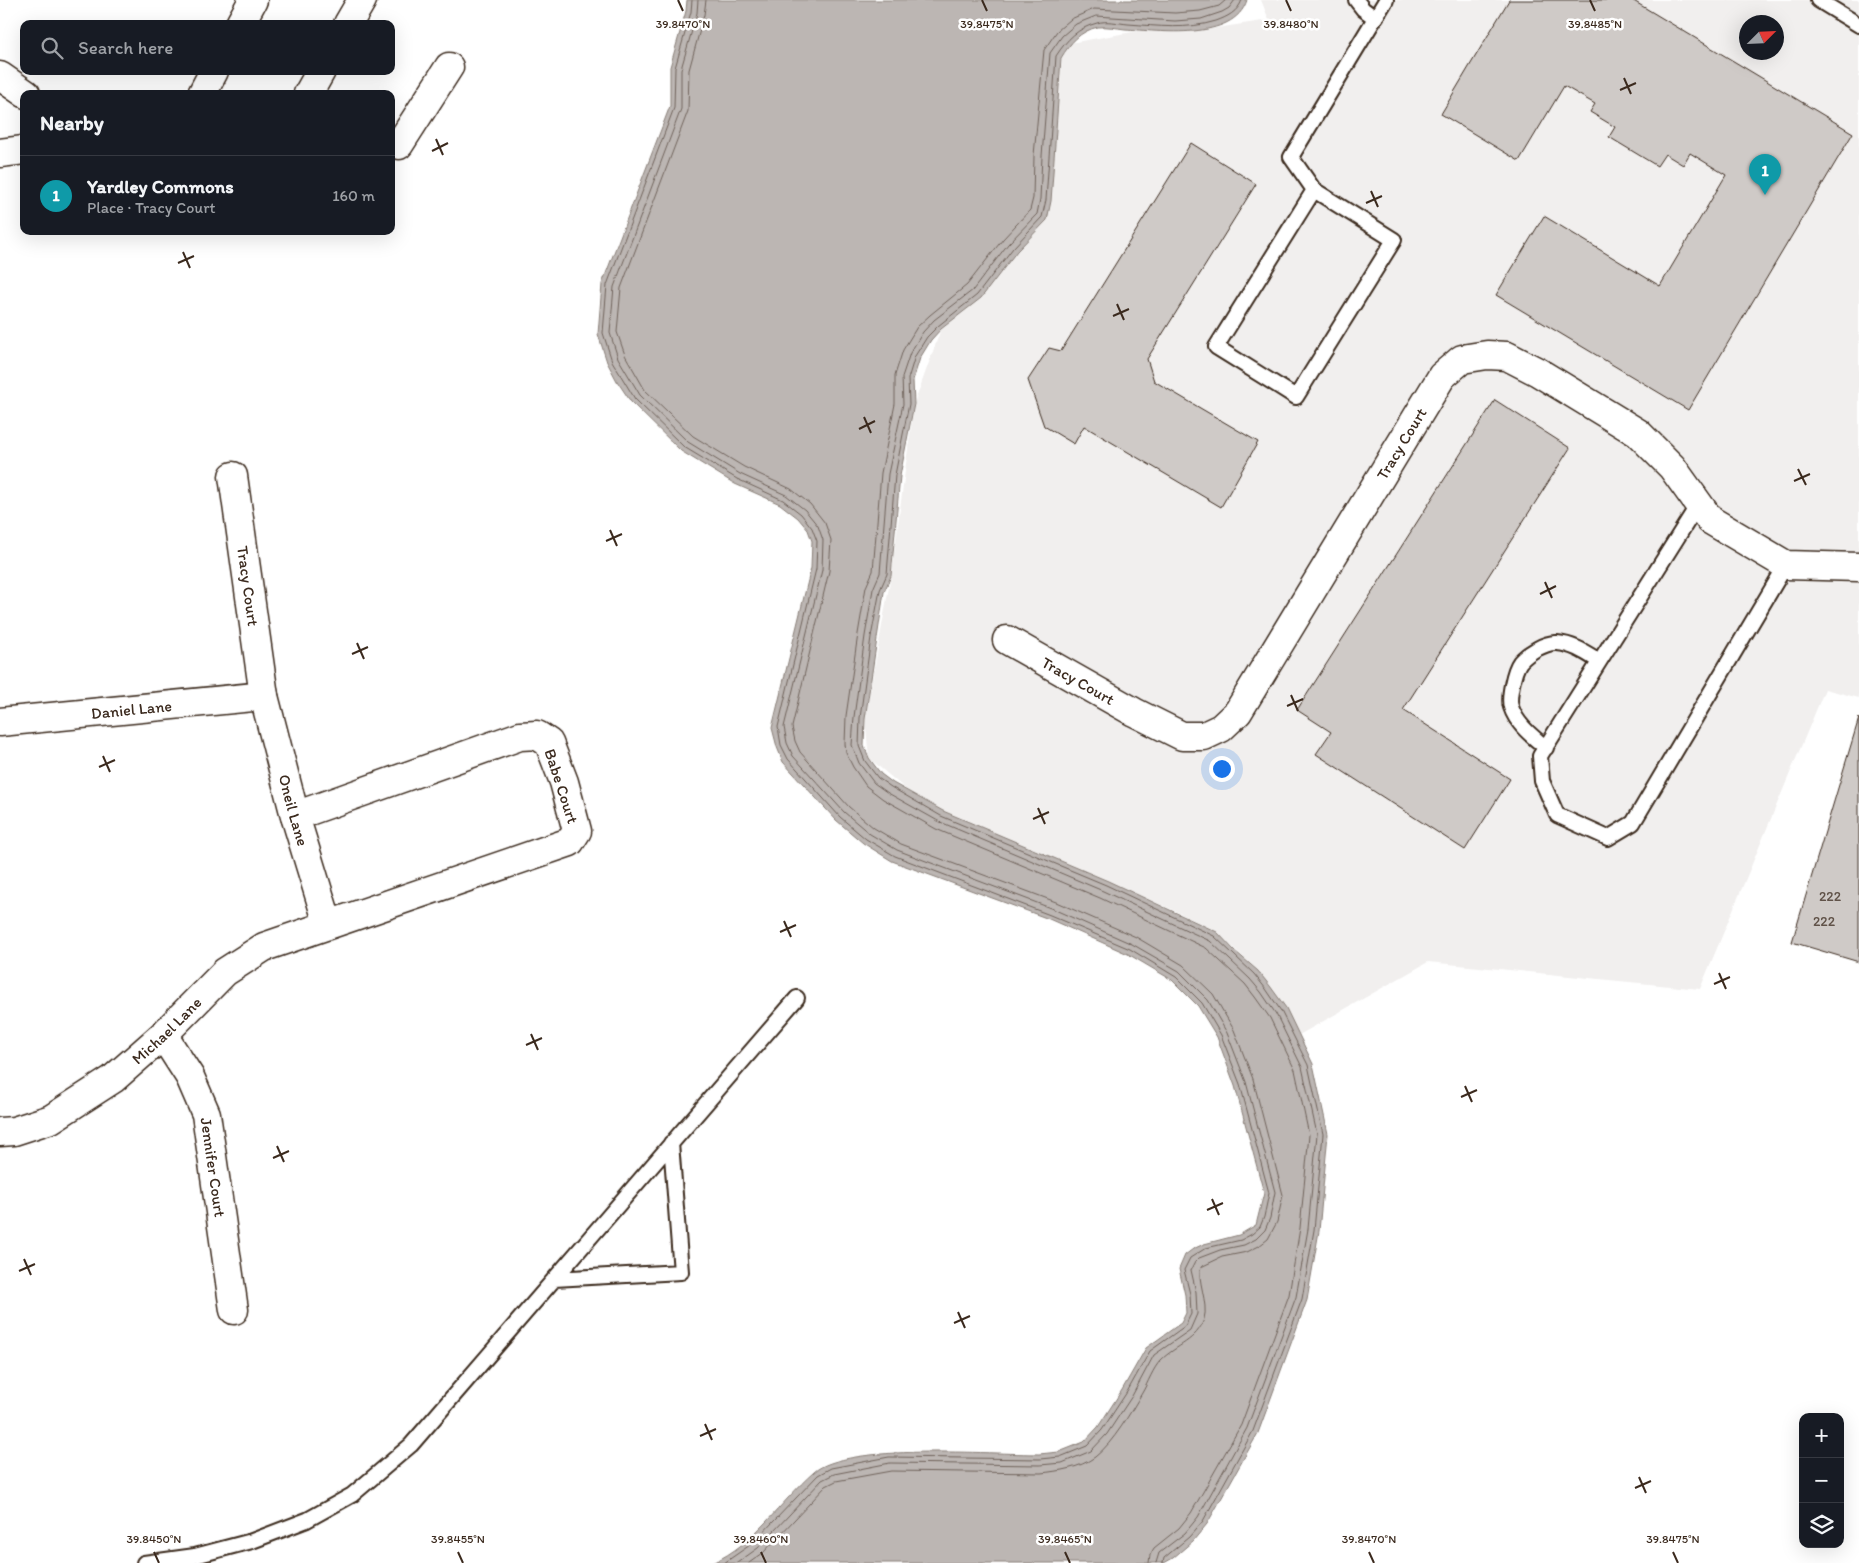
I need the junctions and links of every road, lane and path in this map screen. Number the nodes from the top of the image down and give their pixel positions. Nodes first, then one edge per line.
1 (254, 0) edge
2 (362, 0) edge
3 (1356, 0) edge
4 (1386, 0) edge
5 (1818, 0) edge
6 (1375, 18) junction
7 (242, 20) edge
8 (350, 20) edge
9 (1859, 25) edge
10 (449, 67) dead end
11 (212, 75) edge
12 (319, 75) edge
13 (0, 76) edge
14 (20, 90) edge
15 (204, 90) edge
16 (310, 90) edge
17 (395, 144) edge
18 (20, 150) edge
19 (0, 152) edge
20 (1314, 190) junction
21 (233, 476) dead end
22 (1699, 503) junction
23 (1786, 565) junction
24 (1859, 567) edge
25 (1007, 640) dead end
26 (1600, 661) junction
27 (264, 696) junction
28 (0, 722) edge
29 (1546, 748) junction
30 (295, 816) junction
31 (328, 924) junction
32 (797, 998) dead end
33 (163, 1034) junction
34 (0, 1132) edge
35 (671, 1143) junction
36 (554, 1279) junction
37 (234, 1310) dead end
38 (144, 1563) edge

1 - 7 street
2 - 8 street
3 - 6 lane
4 - 6 lane
5 - 9 lane
6 - 20 lane
10 - 17 street
11 - 15 street
12 - 16 street
13 - 14 street
18 - 19 street
20 - 20 lane
21 - 27 street, Tracy Court
22 - 23 street, Tracy Court
22 - 25 street, Tracy Court
22 - 26 lane
23 - 24 street, Tracy Court
23 - 29 lane
26 - 29 lane
26 - 29 lane
27 - 28 street, Daniel Lane
27 - 30 street, Oneil Lane
30 - 31 street, Oneil Lane
30 - 31 street, Babe Court
31 - 33 street, Michael Lane
32 - 35 lane
33 - 34 street, Michael Lane
33 - 37 street, Jennifer Court
35 - 36 lane
35 - 36 lane
36 - 38 lane

